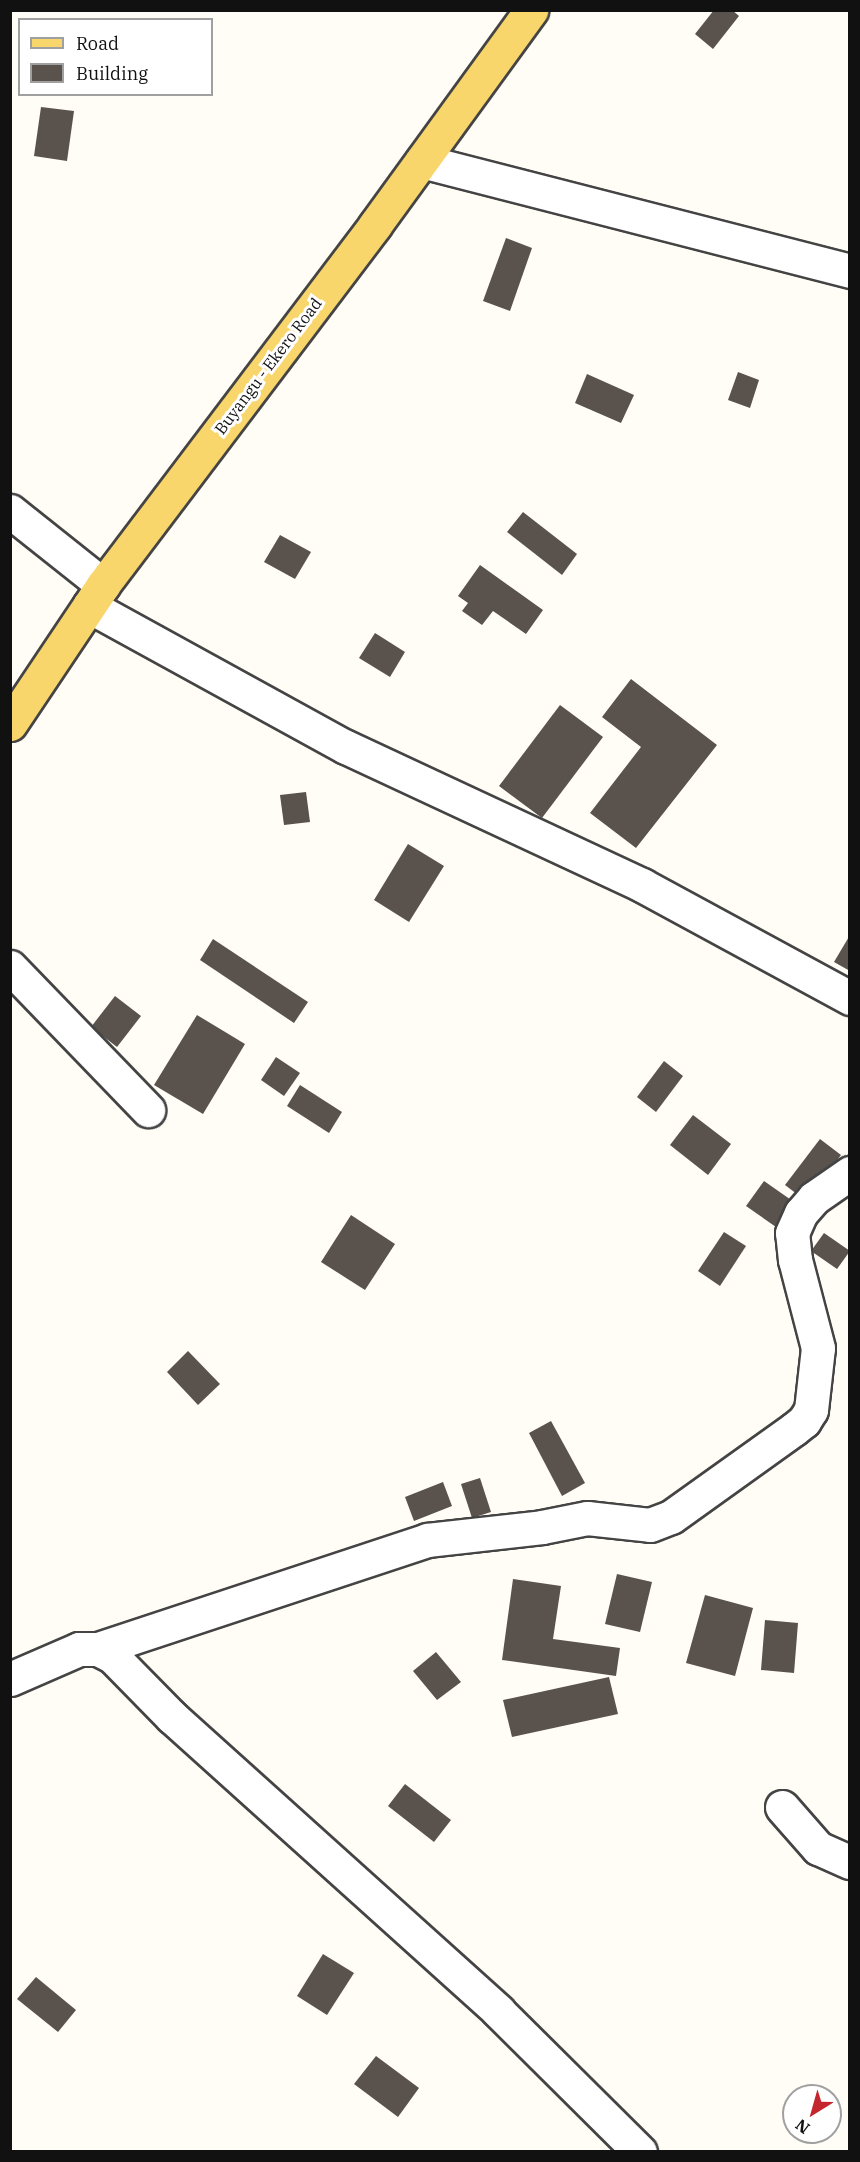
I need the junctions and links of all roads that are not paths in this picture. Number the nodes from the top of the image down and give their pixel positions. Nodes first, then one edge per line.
1 (531, 10) edge
2 (422, 161) junction
3 (849, 271) edge
4 (10, 511) edge
5 (96, 596) junction
6 (10, 724) edge
7 (10, 967) edge
8 (849, 998) edge
9 (148, 1110) dead end
10 (849, 1173) edge
11 (98, 1649) junction
12 (10, 1679) edge
13 (782, 1807) dead end
14 (849, 1862) edge
15 (640, 2151) edge

1 - 2 main road, Buyangu - Ekero Road
2 - 3 street
2 - 5 main road, Buyangu - Ekero Road
4 - 5 street
5 - 6 main road, Buyangu - Ekero Road
5 - 8 street
7 - 9 street
10 - 11 street
11 - 12 street
11 - 15 street
13 - 14 street

